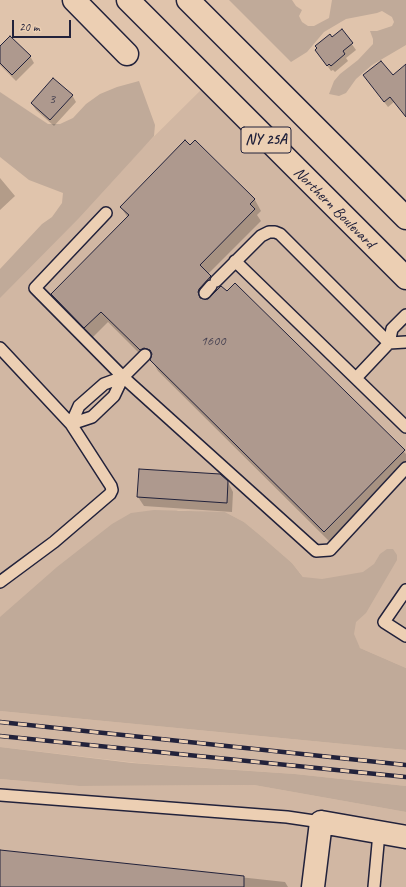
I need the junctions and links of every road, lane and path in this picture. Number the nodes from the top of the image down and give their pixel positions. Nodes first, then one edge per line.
1 (74, 0) edge
2 (128, 0) edge
3 (188, 0) edge
4 (127, 54) dead end
5 (106, 213) dead end
6 (406, 218) edge
7 (235, 261) junction
8 (406, 278) edge
9 (211, 287) dead end
10 (406, 315) edge
11 (406, 342) edge
12 (390, 343) junction
13 (0, 348) edge
14 (144, 355) dead end
15 (123, 377) junction
16 (356, 378) junction
17 (71, 424) junction
18 (406, 427) edge
19 (406, 468) edge
20 (0, 582) edge
21 (406, 590) edge
22 (406, 636) edge
23 (0, 795) edge
24 (320, 822) junction
25 (380, 833) junction
26 (406, 837) edge
27 (313, 887) edge
28 (374, 887) edge

1 - 4 main road
2 - 8 main road, Northern Boulevard / NY 25A
3 - 6 main road, NY 25A
5 - 15 lane
7 - 9 lane
7 - 12 lane
7 - 16 lane
10 - 12 lane
11 - 12 lane
12 - 16 lane
13 - 17 lane
14 - 15 lane
15 - 17 lane
15 - 17 lane
15 - 19 lane
16 - 18 lane
17 - 20 lane
21 - 22 lane
23 - 24 lane
24 - 25 main road
24 - 27 main road
25 - 26 main road
25 - 28 lane

